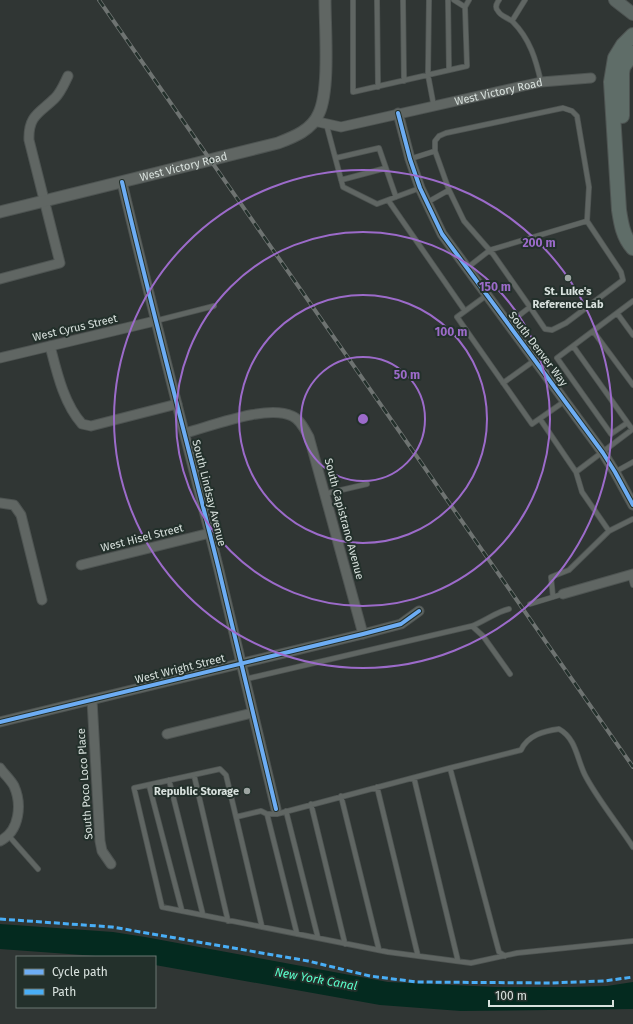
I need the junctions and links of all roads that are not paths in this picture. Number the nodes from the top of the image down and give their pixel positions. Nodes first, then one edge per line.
1 (325, 0) edge
2 (353, 0) edge
3 (377, 0) edge
4 (403, 0) edge
5 (429, 0) edge
6 (448, 0) edge
7 (454, 0) edge
8 (469, 0) edge
9 (498, 0) edge
10 (525, 0) edge
11 (615, 0) edge
12 (465, 7) junction
13 (633, 14) edge
14 (512, 21) junction
15 (633, 35) edge
16 (633, 53) edge
17 (449, 70) junction
18 (428, 75) junction
19 (68, 76) dead end
20 (591, 78) dead end
21 (404, 80) junction
22 (541, 82) junction
23 (378, 87) junction
24 (434, 107) junction
25 (398, 113) junction
26 (314, 121) junction
27 (326, 123) junction
28 (435, 151) junction
29 (336, 158) junction
30 (410, 159) junction
31 (386, 168) junction
32 (341, 180) junction
33 (122, 182) junction
34 (420, 188) junction
35 (449, 190) junction
36 (396, 197) junction
37 (388, 200) junction
38 (45, 201) junction
39 (426, 203) junction
40 (0, 212) edge
41 (588, 221) junction
42 (633, 229) edge
43 (633, 248) edge
44 (490, 250) junction
45 (467, 268) junction
46 (0, 280) edge
47 (486, 295) junction
48 (633, 301) edge
49 (214, 306) dead end
50 (530, 307) junction
51 (466, 311) junction
52 (617, 313) junction
53 (155, 321) junction
54 (508, 324) junction
55 (594, 331) junction
56 (633, 335) edge
57 (50, 346) junction
58 (573, 346) junction
59 (0, 358) edge
60 (535, 360) junction
61 (503, 383) junction
62 (633, 385) edge
63 (565, 400) junction
64 (177, 404) junction
65 (540, 419) junction
66 (627, 423) junction
67 (632, 429) edge
68 (185, 433) junction
69 (603, 453) junction
70 (633, 462) edge
71 (576, 472) junction
72 (616, 472) junction
73 (367, 484) dead end
74 (324, 494) junction
75 (0, 503) edge
76 (633, 505) edge
77 (633, 519) edge
78 (609, 531) junction
79 (210, 533) junction
80 (81, 565) dead end
81 (632, 574) edge
82 (633, 585) edge
83 (563, 594) joint
84 (553, 597) junction
85 (42, 600) dead end
86 (530, 604) dead end
87 (509, 609) dead end
88 (419, 611) dead end
89 (472, 626) junction
90 (363, 634) junction
91 (242, 663) junction
92 (510, 674) dead end
93 (246, 679) junction
94 (92, 700) junction
95 (252, 713) junction
96 (0, 722) edge
97 (167, 734) dead end
98 (0, 768) edge
99 (450, 768) junction
100 (194, 775) junction
101 (414, 778) junction
102 (169, 780) junction
103 (149, 785) junction
104 (377, 787) junction
105 (341, 796) junction
106 (310, 804) junction
107 (277, 811) junction
108 (286, 811) junction
109 (267, 814) junction
110 (236, 817) junction
111 (8, 835) junction
112 (0, 841) edge
113 (633, 847) edge
114 (111, 864) dead end
115 (38, 870) dead end
116 (182, 911) junction
117 (203, 915) junction
118 (228, 920) junction
119 (262, 927) junction
120 (297, 934) junction
121 (318, 938) junction
122 (633, 941) edge
123 (345, 944) junction
124 (379, 950) junction
125 (418, 956) junction
126 (505, 956) junction
127 (458, 961) junction

1 - 26 street, West Victory Road
2 - 23 lane
3 - 23 lane
4 - 21 lane
5 - 18 lane
6 - 17 lane
7 - 12 lane
8 - 12 lane
9 - 14 lane
10 - 14 lane
11 - 13 main road
12 - 17 lane
14 - 22 lane
15 - 43 main road
16 - 42 main road
17 - 18 lane
18 - 21 lane
18 - 24 lane
19 - 38 street
20 - 22 street, West Victory Road
21 - 23 lane
22 - 24 street, West Victory Road
24 - 25 street, West Victory Road
25 - 27 street, West Victory Road
25 - 30 street, South Denver Way
26 - 27 street, West Victory Road
26 - 33 street, West Victory Road
27 - 29 lane
28 - 30 lane
28 - 35 lane
28 - 41 lane
29 - 31 lane
29 - 32 lane
30 - 34 street, South Denver Way
31 - 32 lane
31 - 36 lane
32 - 37 lane
33 - 38 street, West Victory Road
33 - 53 street, South Lindsay Avenue
34 - 36 lane
34 - 39 street, South Denver Way
35 - 39 lane
35 - 44 lane
36 - 37 lane
37 - 51 lane
38 - 40 street, West Victory Road
38 - 46 street
39 - 45 street, South Denver Way
41 - 44 lane
41 - 50 lane
44 - 45 lane
44 - 50 lane
45 - 47 street, South Denver Way
47 - 51 lane
47 - 54 street, South Denver Way
48 - 52 lane
49 - 53 lane
50 - 54 lane
51 - 61 lane
52 - 55 lane
52 - 56 lane
53 - 57 street, West Cyrus Street
53 - 64 street, South Lindsay Avenue
54 - 60 street, South Denver Way
55 - 58 lane
55 - 62 lane
57 - 59 street, West Cyrus Street
57 - 64 street
58 - 66 lane
58 - 66 lane
60 - 61 lane
60 - 63 street, South Denver Way
61 - 65 lane
63 - 65 lane
63 - 69 street, South Denver Way
64 - 68 street, South Lindsay Avenue
65 - 71 lane
66 - 67 lane
67 - 69 lane
68 - 74 street, South Capistrano Avenue
68 - 79 street, South Lindsay Avenue
69 - 71 lane
69 - 72 street, South Denver Way
70 - 72 lane
71 - 78 lane
72 - 76 street, South Denver Way
73 - 74 lane
74 - 90 street, South Capistrano Avenue
75 - 85 street
77 - 78 lane
78 - 84 lane
79 - 80 street, West Hisel Street
79 - 91 street, South Lindsay Avenue
81 - 82 lane
81 - 83 street
83 - 84 lane
84 - 86 lane
87 - 89 lane
88 - 90 street, West Wright Street
89 - 92 lane
89 - 93 lane
90 - 91 street, West Wright Street
91 - 93 street, South Lindsay Avenue
91 - 94 street, West Wright Street
93 - 95 street, South Lindsay Avenue
94 - 96 street, West Wright Street
94 - 114 street, South Poco Loco Place
95 - 97 street
95 - 107 street, South Lindsay Avenue
98 - 111 street
99 - 101 lane
99 - 113 lane
99 - 126 lane
100 - 102 lane
100 - 110 lane
100 - 118 lane
101 - 104 lane
101 - 127 lane
102 - 103 lane
102 - 117 lane
103 - 116 lane
103 - 116 lane
104 - 105 lane
104 - 125 lane
105 - 106 lane
105 - 124 lane
106 - 108 lane
106 - 123 lane
107 - 108 lane
107 - 109 lane
108 - 121 lane
109 - 110 lane
109 - 120 lane
110 - 119 lane
111 - 112 street
111 - 115 lane
116 - 117 lane
117 - 118 lane
118 - 119 lane
119 - 120 lane
120 - 121 lane
121 - 123 lane
122 - 126 lane
123 - 124 lane
124 - 125 lane
125 - 127 lane
126 - 127 lane

